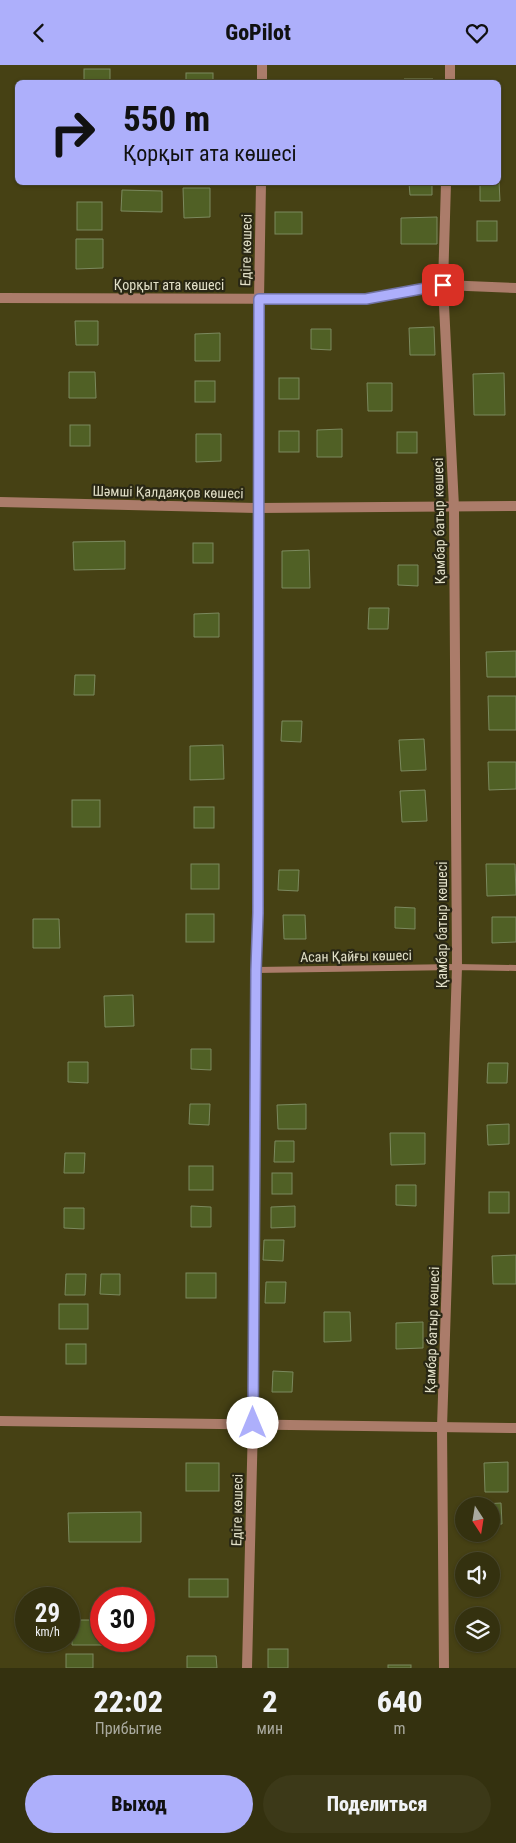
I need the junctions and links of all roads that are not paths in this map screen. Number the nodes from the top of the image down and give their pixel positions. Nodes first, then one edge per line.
1 (262, 65) edge
2 (450, 65) edge
3 (262, 80) edge
4 (450, 80) edge
5 (260, 185) edge
6 (446, 185) edge
7 (443, 285) junction
8 (516, 288) edge
9 (0, 298) edge
10 (259, 299) junction
11 (0, 502) edge
12 (516, 506) edge
13 (454, 507) junction
14 (258, 508) junction
15 (457, 967) junction
16 (516, 968) edge
17 (256, 970) junction
18 (0, 1421) edge
19 (253, 1423) junction
20 (442, 1427) junction
21 (516, 1428) edge
22 (247, 1668) edge
23 (444, 1668) edge

1 - 3 street
2 - 4 street
5 - 10 street, Едіге көшесі
6 - 7 street, Қамбар батыр көшесі
7 - 8 street, Қорқыт ата көшесі
7 - 10 street, Қорқыт ата көшесі
7 - 13 street, Қамбар батыр көшесі
9 - 10 street, Қорқыт ата көшесі
10 - 14 street, Едіге көшесі
11 - 14 street, Шәмші Қалдаяқов көшесі
12 - 13 street, Шәмші Қалдаяқов көшесі
13 - 14 street, Шәмші Қалдаяқов көшесі
13 - 15 street, Қамбар батыр көшесі
14 - 17 street, Едіге көшесі
15 - 16 lane, Асан Қайғы көшесі
15 - 17 lane, Асан Қайғы көшесі
15 - 20 street, Қамбар батыр көшесі
17 - 19 street, Едіге көшесі
18 - 19 street
19 - 20 street
19 - 22 street, Едіге көшесі
20 - 21 street
20 - 23 street, Қамбар батыр көшесі

